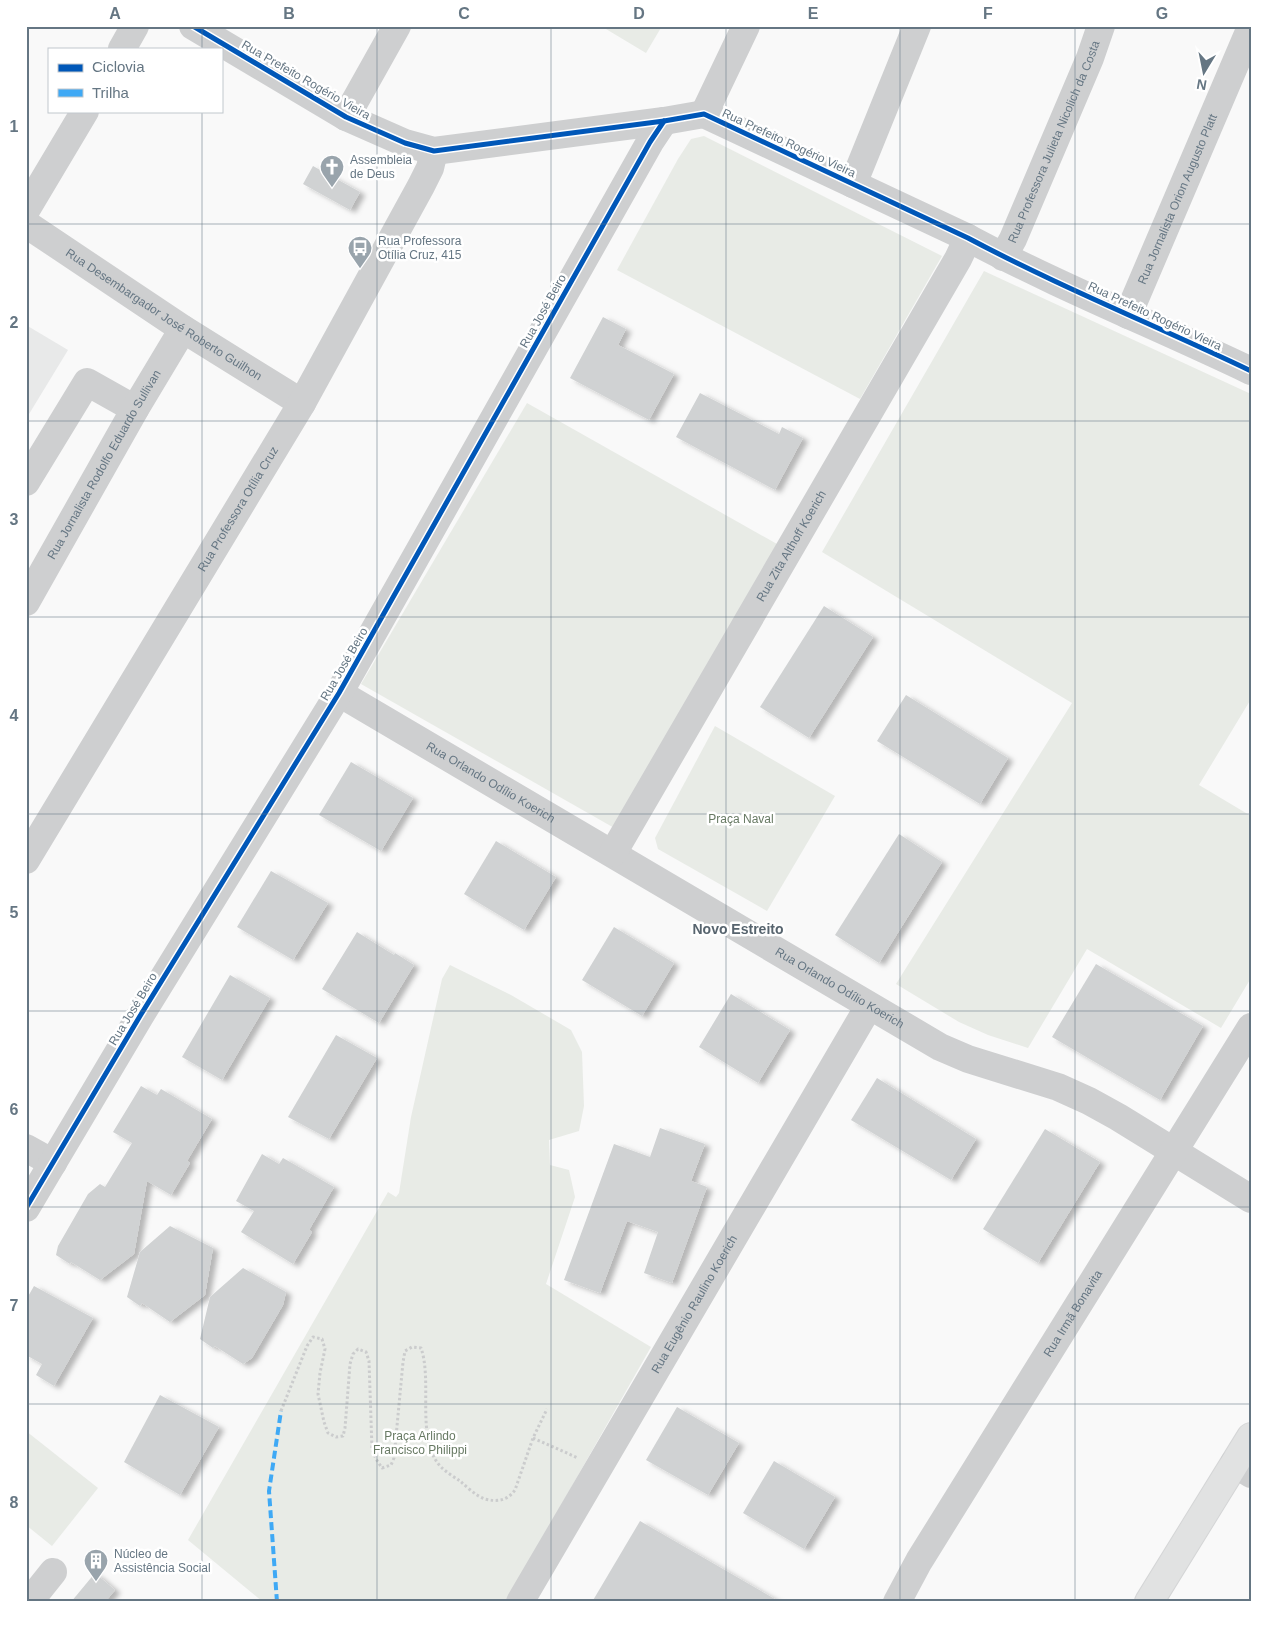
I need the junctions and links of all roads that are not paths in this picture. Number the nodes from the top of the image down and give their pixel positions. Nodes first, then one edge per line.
1 (135, 26) edge
2 (193, 26) edge
3 (397, 26) edge
4 (746, 26) edge
5 (917, 26) edge
6 (1101, 26) edge
7 (1251, 27) edge
8 (123, 48) edge
9 (84, 112) edge
10 (704, 114) junction
11 (346, 117) junction
12 (664, 121) junction
13 (434, 150) junction
14 (853, 184) junction
15 (26, 210) edge
16 (26, 224) edge
17 (968, 238) junction
18 (1004, 257) junction
19 (1128, 315) junction
20 (183, 329) junction
21 (1249, 365) edge
22 (302, 403) junction
23 (135, 409) junction
24 (26, 482) edge
25 (26, 602) edge
26 (339, 693) junction
27 (612, 853) junction
28 (26, 860) edge
29 (869, 1006) junction
30 (1251, 1027) edge
31 (26, 1148) edge
32 (1172, 1151) junction
33 (52, 1164) junction
34 (1251, 1199) edge
35 (26, 1208) edge
36 (1251, 1437) edge
37 (1242, 1468) edge
38 (53, 1572) dead end
39 (29, 1602) edge
40 (520, 1602) edge
41 (897, 1602) edge
42 (1149, 1602) edge

1 - 8 street
2 - 11 street, Rua Prefeito Rogério Vieira
3 - 11 street
4 - 10 street
5 - 14 street
6 - 18 street, Rua Professora Julieta Nicolich da Costa
7 - 19 street, Rua Jornalista Orion Augusto Platt
9 - 15 street
10 - 12 street, Rua Prefeito Rogério Vieira
10 - 14 street, Rua Prefeito Rogério Vieira
11 - 13 street, Rua Prefeito Rogério Vieira
12 - 13 street, Rua Prefeito Rogério Vieira
12 - 26 street, Rua José Beiro
13 - 22 street, Rua Professora Otília Cruz
14 - 17 street, Rua Prefeito Rogério Vieira
16 - 20 street, Rua Desembargador José Roberto Guilhon
17 - 18 street, Rua Prefeito Rogério Vieira
17 - 27 street, Rua Zita Althoff Koerich
18 - 19 street, Rua Prefeito Rogério Vieira
19 - 21 street, Rua Prefeito Rogério Vieira
20 - 22 street, Rua Desembargador José Roberto Guilhon
20 - 23 street, Rua Jornalista Rodolfo Eduardo Sullivan
22 - 28 street, Rua Professora Otília Cruz
23 - 24 street
23 - 25 street, Rua Jornalista Rodolfo Eduardo Sullivan
26 - 27 street, Rua Orlando Odílio Koerich
26 - 33 street, Rua José Beiro
27 - 29 street, Rua Orlando Odílio Koerich
29 - 32 street, Rua Orlando Odílio Koerich
29 - 40 street, Rua Eugênio Raulino Koerich
30 - 32 street, Rua Irmã Bonavita
31 - 33 street
32 - 34 street, Rua Orlando Odílio Koerich
32 - 41 street, Rua Irmã Bonavita
33 - 35 street, Rua José Beiro
36 - 37 main road
37 - 42 main road
38 - 39 street

